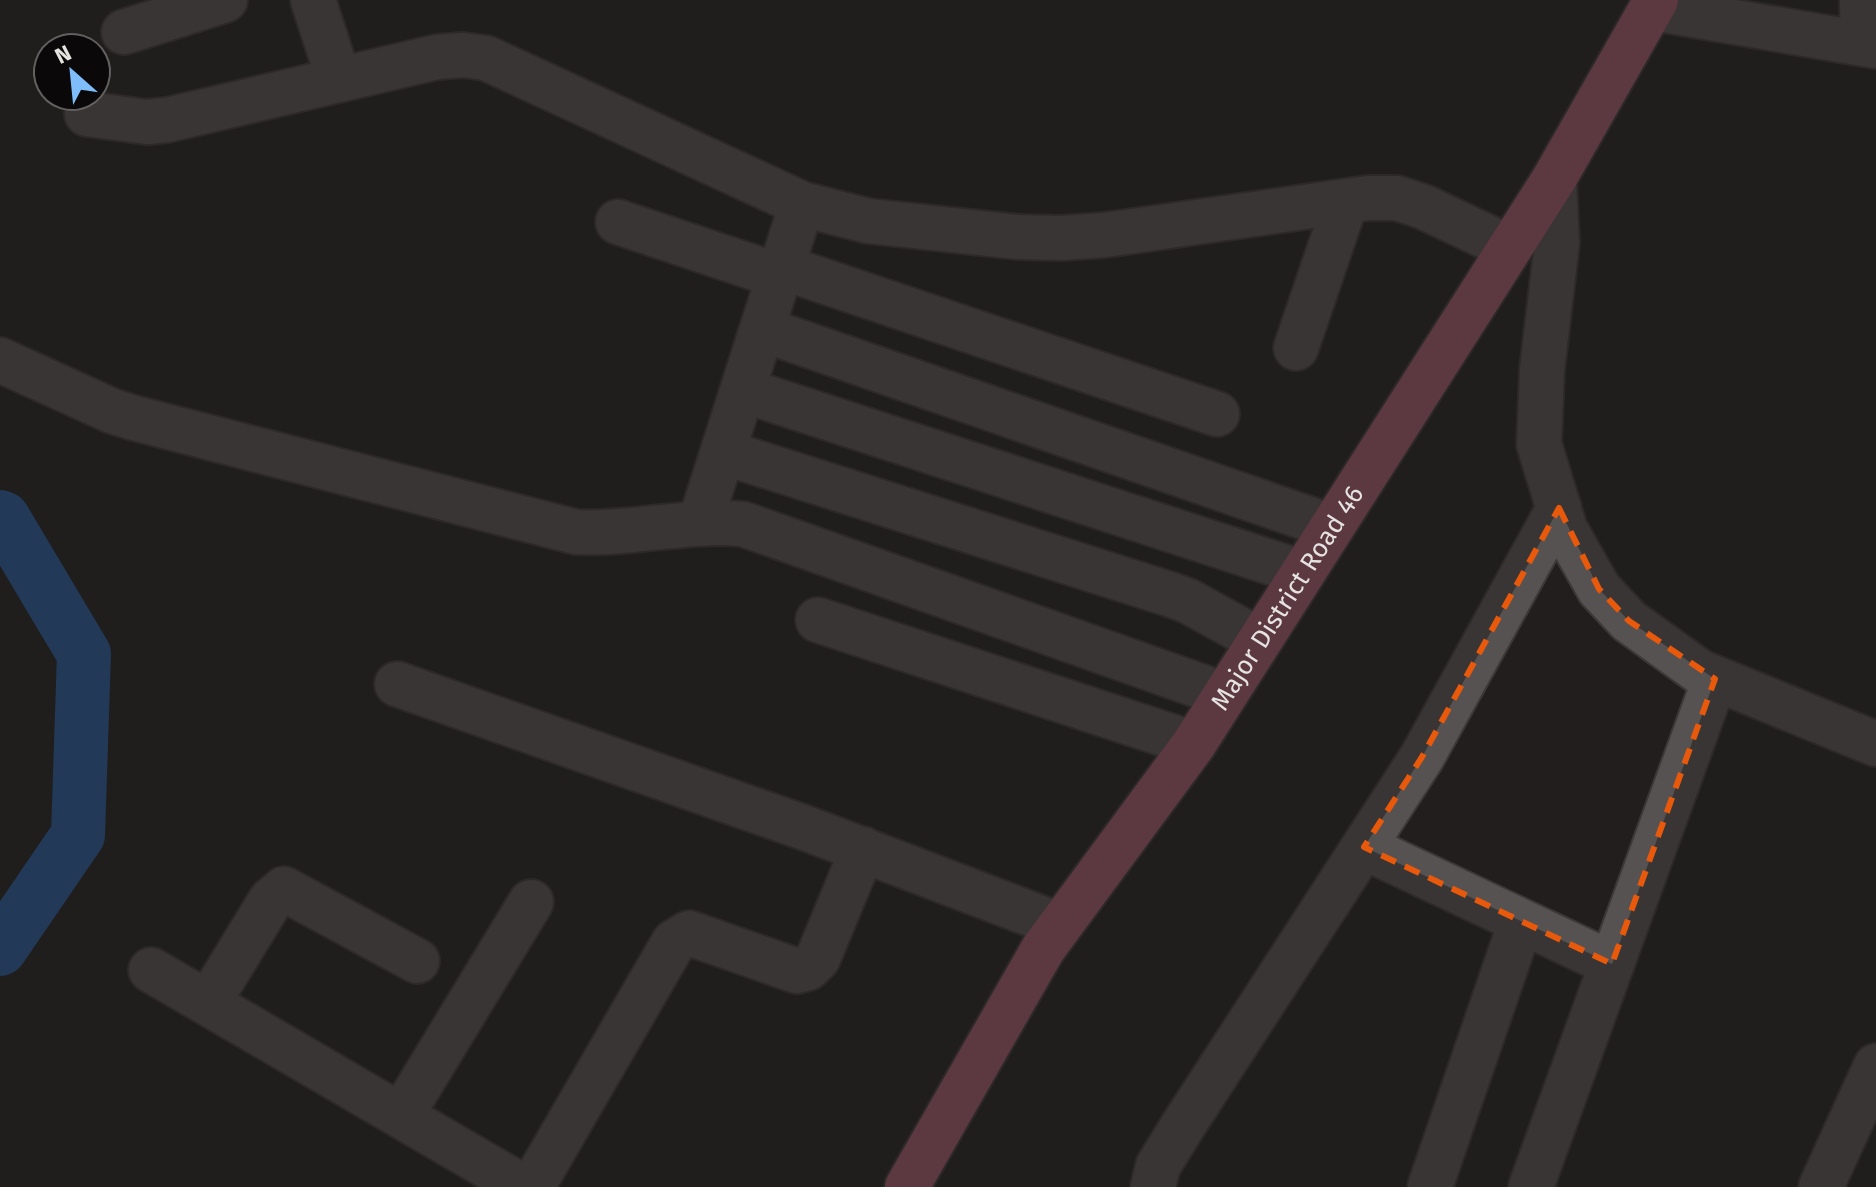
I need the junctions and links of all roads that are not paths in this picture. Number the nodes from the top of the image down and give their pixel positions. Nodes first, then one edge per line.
1 (225, 0) edge
2 (313, 0) edge
3 (1862, 0) edge
4 (1654, 4) edge
5 (124, 32) dead end
6 (1870, 45) edge
7 (339, 80) junction
8 (87, 114) dead end
9 (1554, 179) junction
10 (1346, 201) junction
11 (802, 204) junction
12 (618, 222) dead end
13 (1510, 248) junction
14 (781, 272) junction
15 (762, 329) junction
16 (1296, 348) dead end
17 (0, 360) edge
18 (743, 390) junction
19 (1217, 414) dead end
20 (723, 452) junction
21 (1559, 508) junction
22 (700, 523) junction
23 (1332, 527) junction
24 (1303, 573) junction
25 (818, 620) dead end
26 (1259, 640) junction
27 (1715, 679) junction
28 (397, 684) dead end
29 (1225, 695) junction
30 (1194, 744) junction
31 (1876, 744) edge
32 (1364, 847) junction
33 (863, 849) junction
34 (531, 902) dead end
35 (1521, 922) junction
36 (1041, 953) junction
37 (417, 961) dead end
38 (1612, 964) junction
39 (151, 970) dead end
40 (208, 1003) junction
41 (1876, 1066) edge
42 (401, 1116) junction
43 (1156, 1177) edge
44 (523, 1187) edge
45 (532, 1187) edge
46 (907, 1187) edge
47 (1430, 1187) edge
48 (1531, 1187) edge
49 (1821, 1187) edge

1 - 5 street
2 - 7 street
3 - 6 street
4 - 6 street
4 - 9 main road, Major District Road 46
7 - 8 street
7 - 11 street
9 - 13 main road, Major District Road 46
9 - 21 street
10 - 11 street
10 - 13 street
10 - 16 street
11 - 14 street
12 - 14 street
13 - 23 main road, Major District Road 46
14 - 15 street
14 - 19 street
15 - 18 street
15 - 23 street
17 - 22 street
18 - 20 street
18 - 24 street
20 - 22 street
20 - 26 street
21 - 27 street
21 - 32 street
22 - 29 street
23 - 24 main road, Major District Road 46
24 - 26 main road, Major District Road 46
25 - 30 street
26 - 29 main road, Major District Road 46
27 - 31 street
27 - 38 street
28 - 33 street
29 - 30 main road, Major District Road 46
30 - 36 main road, Major District Road 46
32 - 35 street
32 - 43 street
33 - 36 street
33 - 45 street
34 - 42 street
35 - 38 street
35 - 47 street
36 - 46 main road, Major District Road 46
37 - 40 street
38 - 48 street
39 - 40 street
40 - 42 street
41 - 49 street
42 - 44 street

